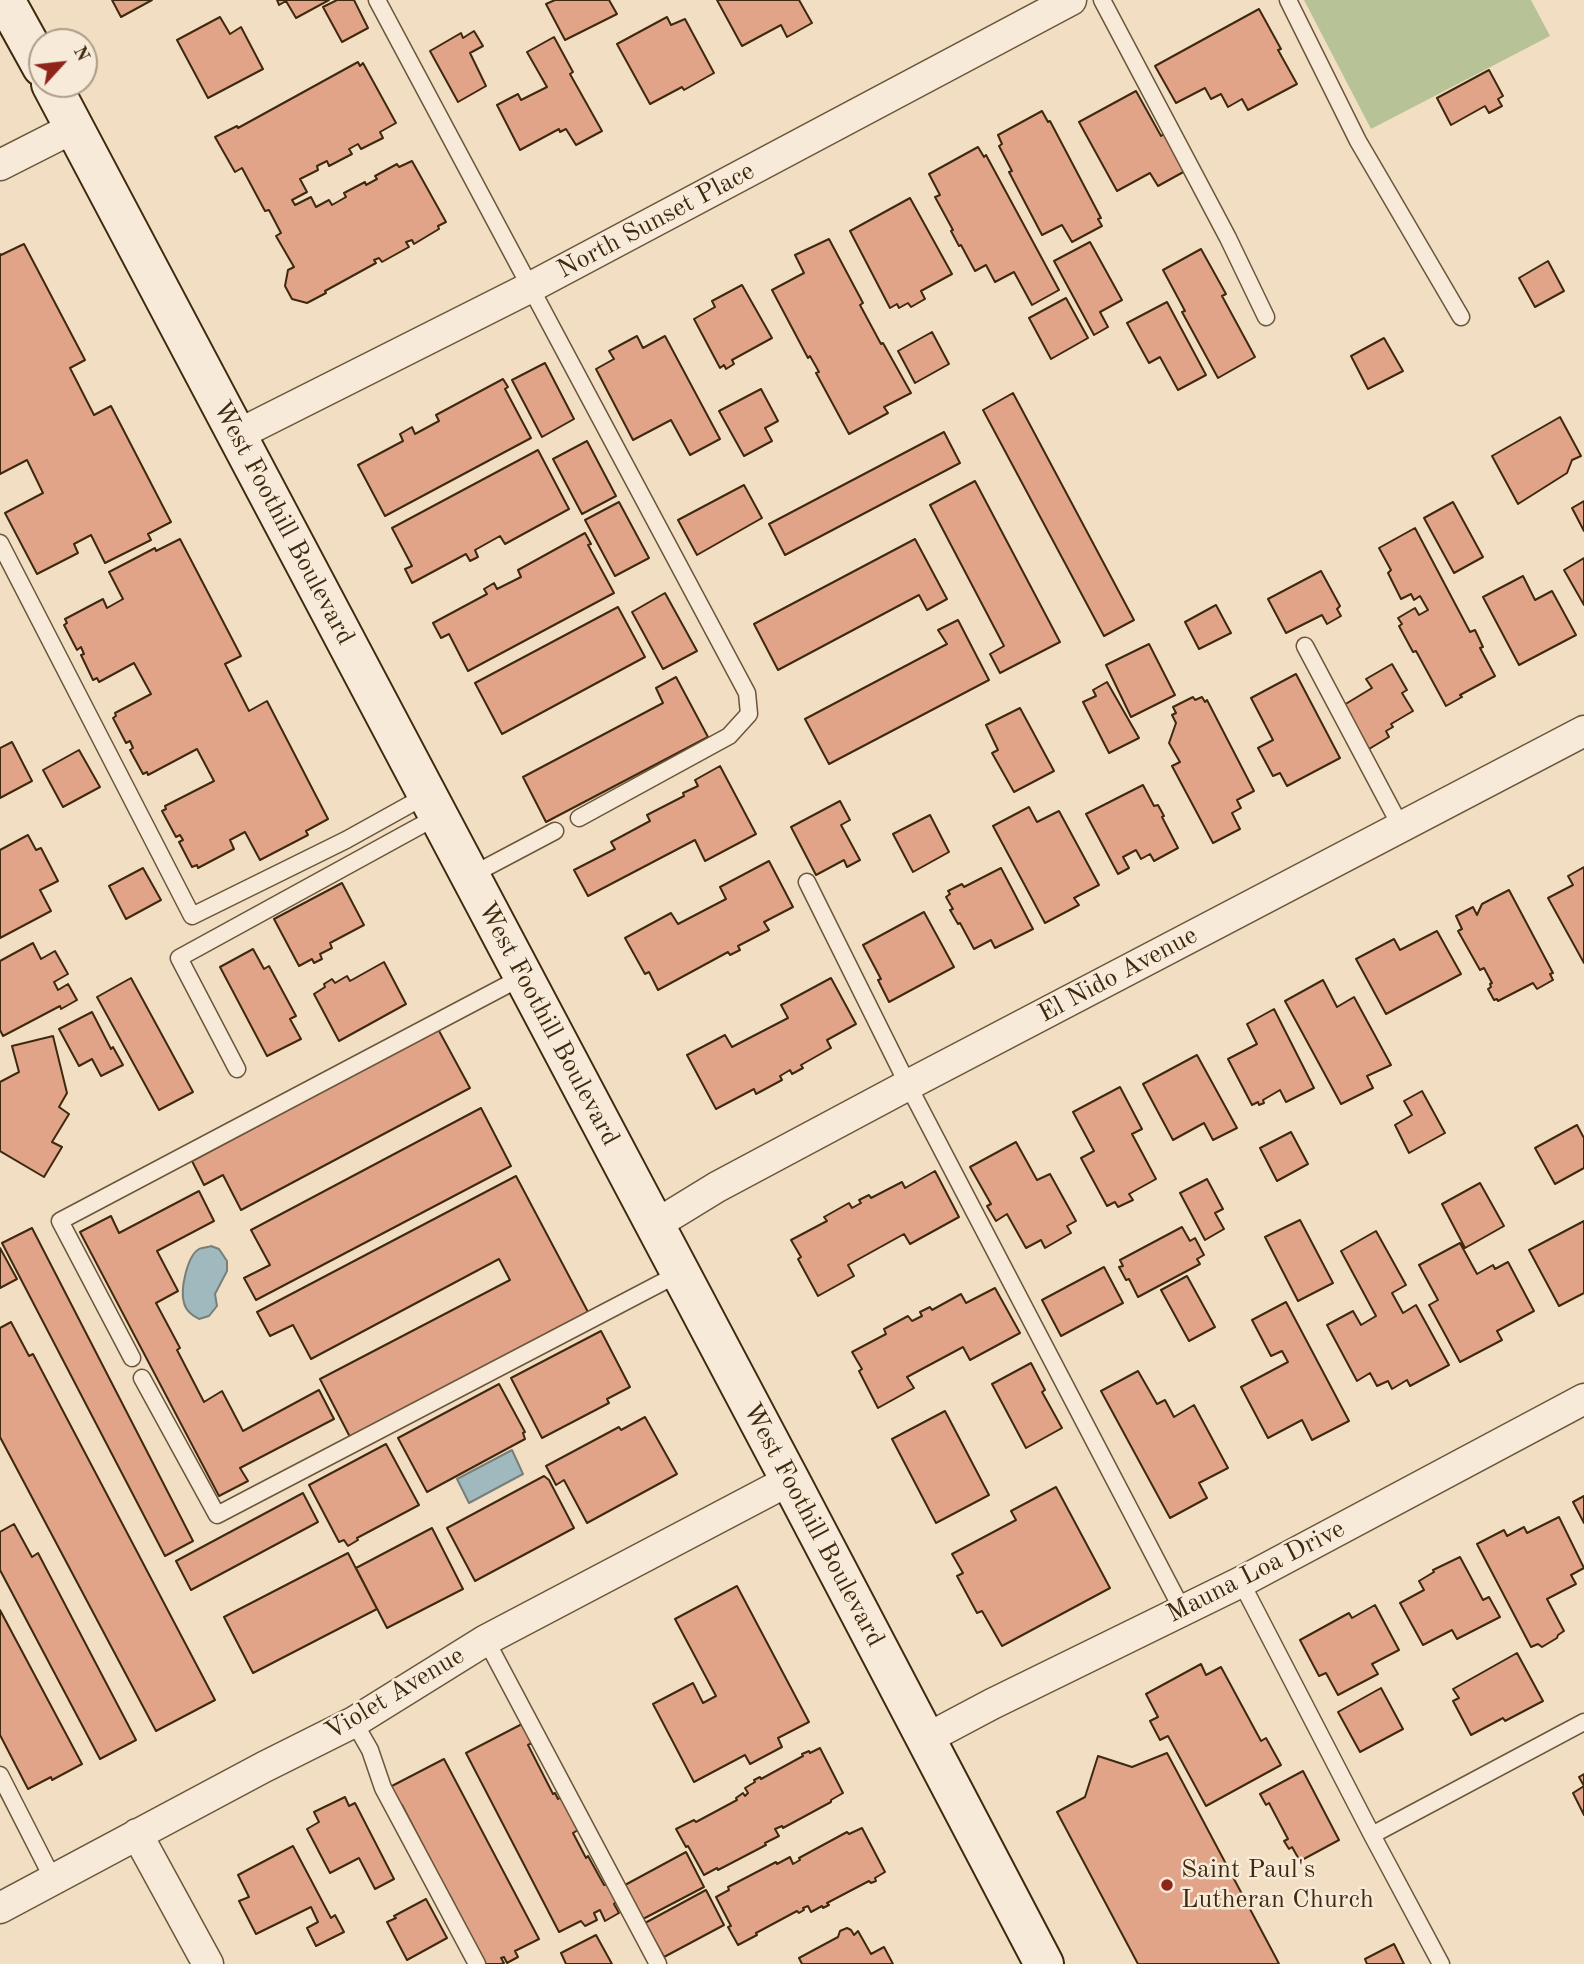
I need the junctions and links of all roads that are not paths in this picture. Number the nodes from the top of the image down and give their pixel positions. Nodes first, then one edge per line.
1 (5, 0) edge
2 (377, 0) edge
3 (1071, 0) edge
4 (1102, 0) edge
5 (1288, 0) edge
6 (28, 42) edge
7 (59, 98) edge
8 (75, 127) junction
9 (0, 165) edge
10 (531, 287) junction
11 (1265, 317) dead end
12 (1461, 317) dead end
13 (237, 435) junction
14 (0, 543) edge
15 (1305, 646) dead end
16 (1584, 731) edge
17 (433, 805) junction
18 (579, 818) dead end
19 (1401, 827) junction
20 (555, 831) dead end
21 (470, 876) junction
22 (807, 883) dead end
23 (524, 976) junction
24 (237, 1069) dead end
25 (908, 1085) junction
26 (655, 1225) junction
27 (680, 1273) junction
28 (132, 1359) dead end
29 (142, 1378) dead end
30 (1584, 1399) edge
31 (790, 1480) junction
32 (1241, 1582) junction
33 (1183, 1611) junction
34 (486, 1640) junction
35 (354, 1722) junction
36 (1584, 1722) edge
37 (926, 1739) junction
38 (0, 1775) edge
39 (137, 1834) junction
40 (1372, 1835) junction
41 (53, 1879) junction
42 (0, 1908) edge
43 (208, 1964) edge
44 (477, 1964) edge
45 (658, 1964) edge
46 (1044, 1964) edge
47 (1441, 1964) edge

1 - 6 main road
2 - 10 lane
3 - 10 street, North Sunset Place
4 - 11 lane
5 - 12 lane
7 - 8 main road, West Foothill Boulevard
8 - 9 street
8 - 13 main road, West Foothill Boulevard
10 - 13 street, North Sunset Place
10 - 18 lane
13 - 17 main road, West Foothill Boulevard
14 - 17 lane
15 - 19 lane
16 - 19 street, El Nido Avenue
17 - 21 main road, West Foothill Boulevard
17 - 24 lane
19 - 25 street, El Nido Avenue
20 - 21 lane
21 - 23 main road, West Foothill Boulevard
22 - 25 lane
23 - 26 main road, West Foothill Boulevard
23 - 28 lane
25 - 26 street, El Nido Avenue
25 - 33 lane
26 - 27 main road, West Foothill Boulevard
27 - 29 lane
27 - 31 main road, West Foothill Boulevard
30 - 32 street, Mauna Loa Drive
31 - 34 street, Violet Avenue
31 - 37 main road, West Foothill Boulevard
32 - 33 street, Mauna Loa Drive
32 - 40 lane
33 - 37 street, Mauna Loa Drive
34 - 35 street, Violet Avenue
34 - 45 lane
35 - 39 street, Violet Avenue
35 - 44 lane
36 - 40 lane
37 - 46 main road, West Foothill Boulevard
38 - 41 lane
39 - 41 street, Violet Avenue
39 - 43 street
40 - 47 lane
41 - 42 street, Violet Avenue

